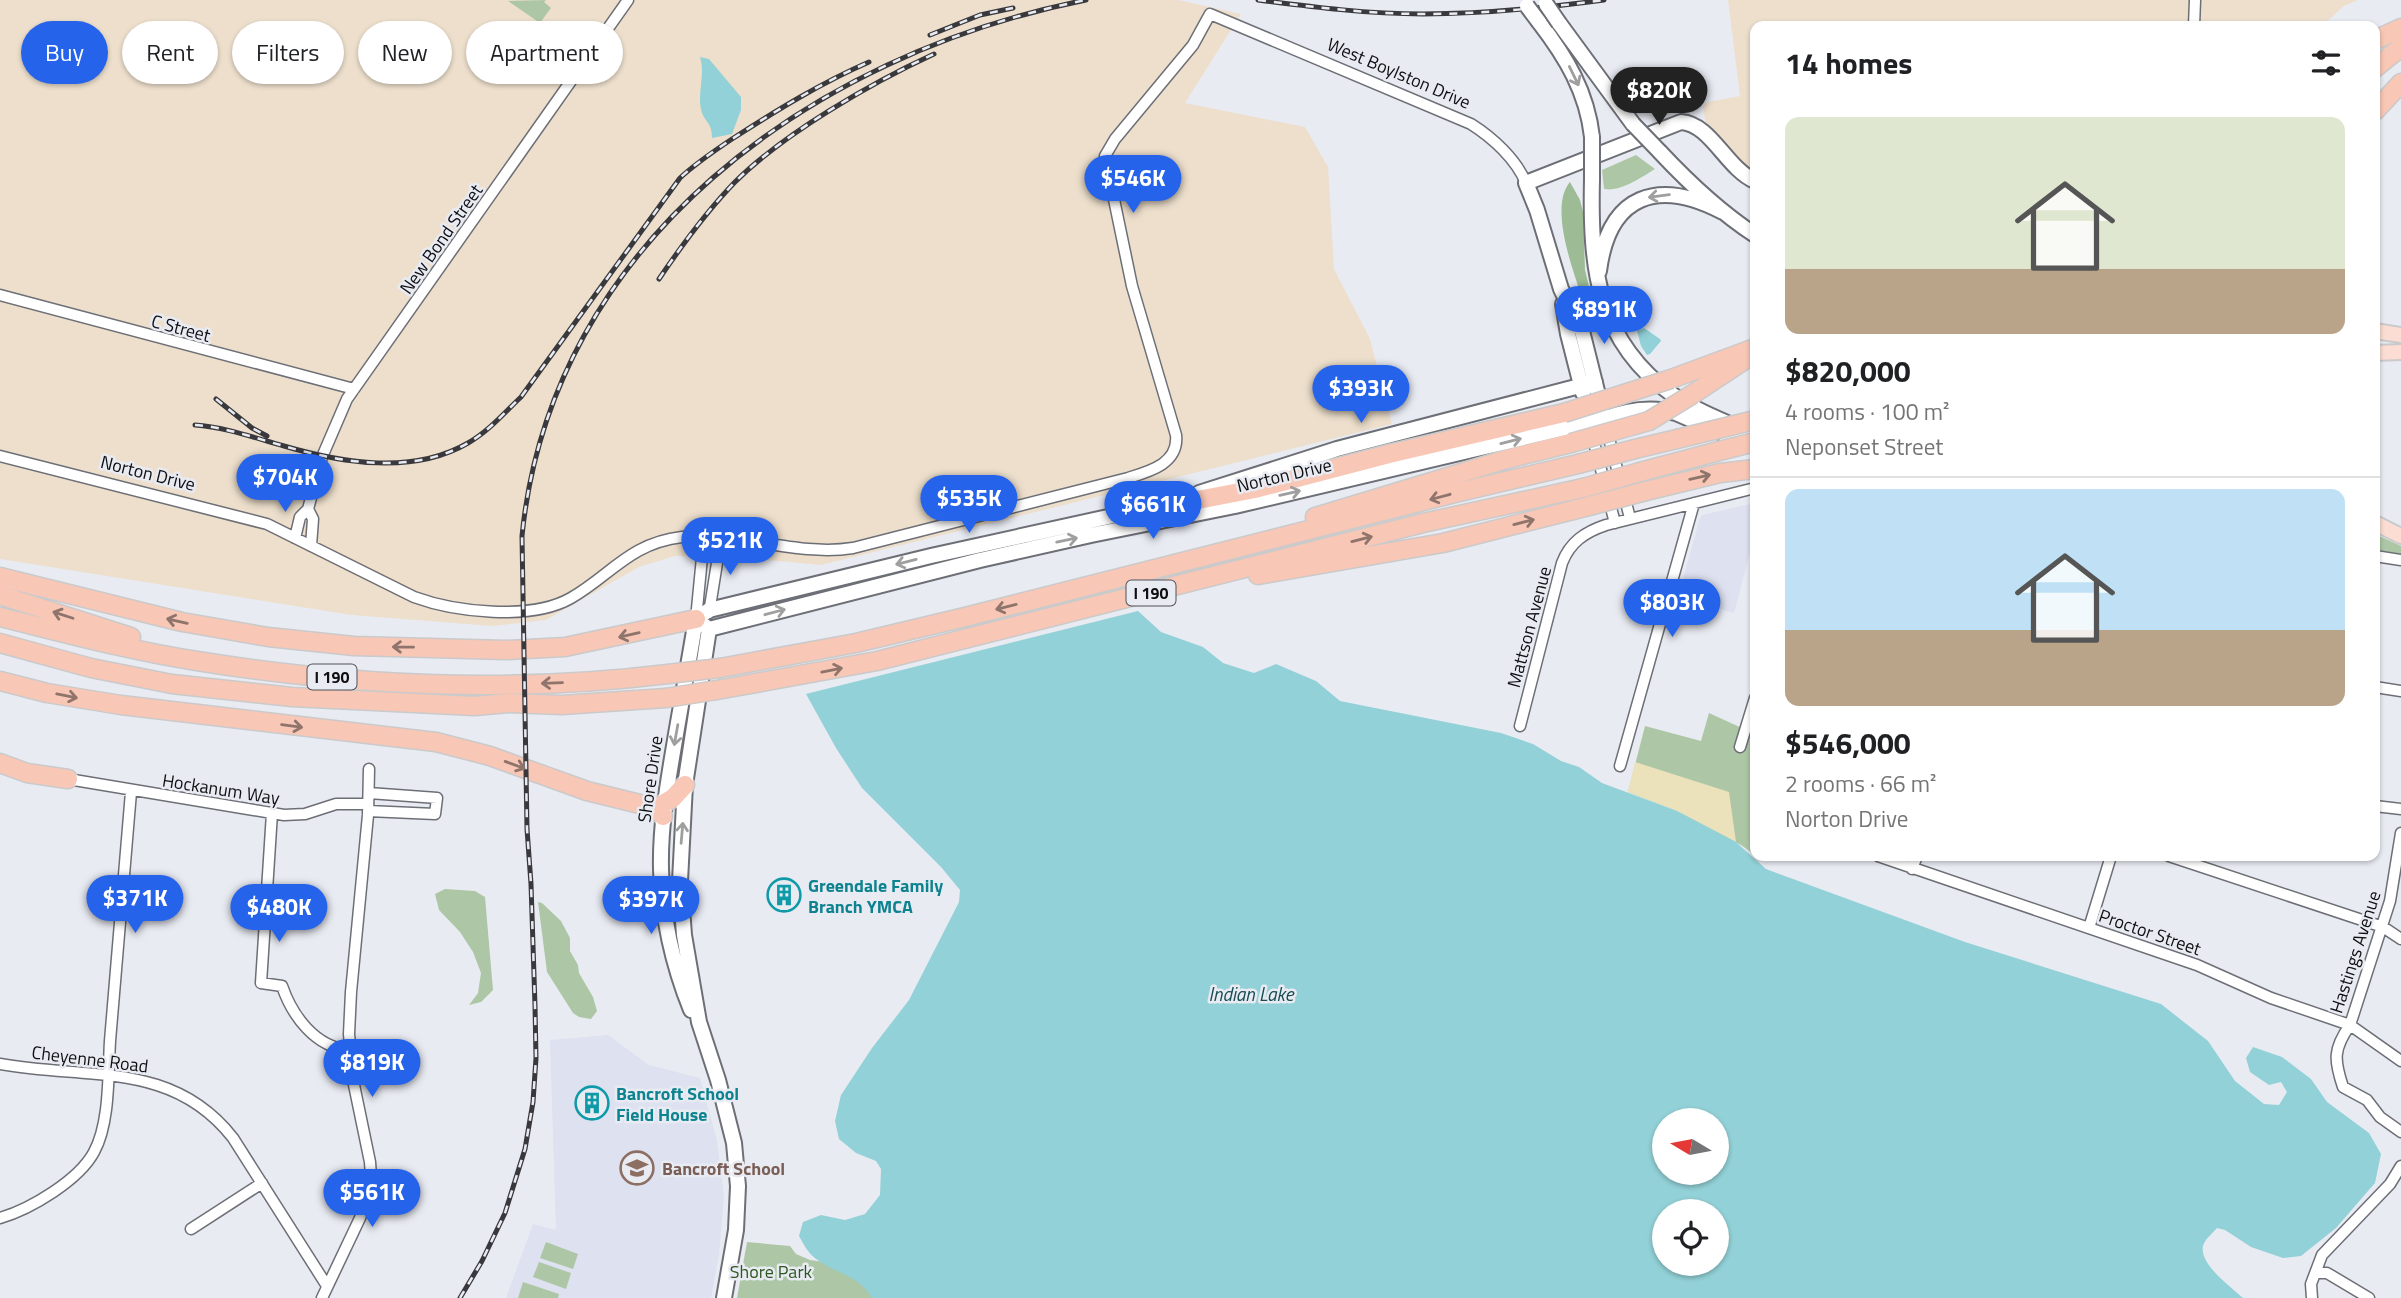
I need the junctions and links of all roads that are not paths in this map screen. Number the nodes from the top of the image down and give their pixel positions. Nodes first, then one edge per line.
1 (628, 0) edge
2 (1523, 0) edge
3 (2195, 0) edge
4 (1545, 2) edge
5 (1210, 14) joint
6 (2194, 21) edge
7 (2401, 28) edge
8 (2380, 38) edge
9 (2401, 47) edge
10 (2380, 64) edge
11 (2401, 76) edge
12 (2401, 83) edge
13 (2380, 93) edge
14 (2380, 106) edge
15 (1750, 178) edge
16 (1526, 183) junction
17 (1723, 212) junction
18 (1750, 231) edge
19 (1597, 284) junction
20 (0, 295) edge
21 (2380, 332) edge
22 (2401, 335) edge
23 (1750, 350) edge
24 (2401, 352) edge
25 (2380, 354) edge
26 (1750, 357) edge
27 (1588, 384) junction
28 (354, 389) junction
29 (1596, 420) junction
30 (1750, 421) edge
31 (1750, 433) edge
32 (1750, 443) edge
33 (1750, 446) edge
34 (0, 456) edge
35 (1750, 469) edge
36 (1750, 489) edge
37 (1694, 503) junction
38 (308, 509) junction
39 (1140, 511) junction
40 (1630, 518) junction
41 (1615, 523) junction
42 (2380, 526) edge
43 (2401, 536) edge
44 (704, 537) junction
45 (295, 538) junction
46 (721, 538) junction
47 (311, 546) junction
48 (2380, 557) edge
49 (2401, 561) edge
50 (1181, 562) junction
51 (0, 577) edge
52 (1192, 583) junction
53 (0, 595) edge
54 (0, 617) edge
55 (705, 619) junction
56 (0, 643) edge
57 (0, 656) edge
58 (196, 661) junction
59 (91, 668) junction
60 (3, 683) edge
61 (2380, 688) edge
62 (2401, 691) edge
63 (1750, 714) edge
64 (1520, 726) dead end
65 (1740, 747) dead end
66 (0, 763) edge
67 (1620, 766) dead end
68 (369, 769) dead end
69 (68, 779) joint
70 (685, 785) junction
71 (131, 792) junction
72 (368, 803) junction
73 (2380, 807) edge
74 (661, 809) junction
75 (2401, 809) edge
76 (272, 813) junction
77 (2401, 833) edge
78 (1891, 861) edge
79 (1915, 861) edge
80 (2109, 861) edge
81 (2184, 861) edge
82 (1912, 869) junction
83 (2382, 927) junction
84 (2089, 928) junction
85 (2401, 939) edge
86 (699, 1022) junction
87 (2350, 1025) junction
88 (350, 1050) junction
89 (2401, 1061) edge
90 (0, 1064) edge
91 (107, 1076) junction
92 (2401, 1132) edge
93 (2401, 1166) edge
94 (262, 1183) junction
95 (2390, 1184) junction
96 (2401, 1191) edge
97 (0, 1218) edge
98 (191, 1230) dead end
99 (2316, 1272) junction
100 (327, 1286) junction
101 (321, 1298) edge
102 (724, 1298) edge
103 (2312, 1298) edge
104 (2369, 1298) edge

1 - 28 street, New Bond Street
2 -> 19 main road, bridge
3 - 6 street
4 - 17 main road, bridge
5 - 16 street, West Boylston Drive
5 - 46 street, Norton Drive
7 - 8 highway
9 - 10 highway
11 - 13 highway
12 - 14 highway
15 - 16 main road
16 - 27 main road, West Boylston Drive
17 - 18 main road
17 -> 19 main road
19 - 31 main road
20 - 28 street, C Street
21 - 22 main road
23 - 39 highway, bridge
24 - 25 main road
26 - 50 highway, bridge
27 - 29 main road, West Boylston Drive
27 - 39 main road, Norton Drive
28 - 38 street, New Bond Street
29 - 32 main road, Norton Drive
29 - 40 street, West Boylston Drive
29 - 41 street, West Boylston Drive
55 -> 29 main road, Norton Drive
30 -> 50 highway, I 190, bridge
52 -> 33 highway, I 190, bridge
34 - 45 street, Norton Drive
52 -> 35 highway, bridge
36 - 37 street
37 - 40 street
37 - 67 street
38 - 45 street, New Bond Street
38 - 47 street, New Bond Street
39 -> 55 main road, Norton Drive
40 - 41 street
41 - 64 street, Mattson Avenue
42 - 43 main road
44 - 46 street, Norton Drive
44 - 47 street, Norton Drive
44 - 55 street, Shore Drive
45 - 47 street, Norton Drive
46 - 55 street, Shore Drive
48 - 49 street
50 -> 58 highway, I 190, bridge
55 -> 51 highway
59 -> 52 highway, I 190, bridge
58 -> 53 highway
54 - 58 highway, I 190
55 - 70 main road, Shore Drive
55 -> 74 main road, Shore Drive
56 - 59 highway, I 190
57 - 59 highway
60 -> 74 highway
61 - 62 street
63 - 65 street
66 - 69 highway
68 - 72 street
69 - 71 street, Hockanum Way
70 - 74 highway
86 -> 70 main road, Shore Drive
71 - 76 street, Hockanum Way
71 - 91 street
72 - 72 street
72 - 76 street, Hockanum Way
72 - 88 street
73 - 75 street
74 - 86 main road, Shore Drive
76 - 88 street
77 - 83 street, Hastings Avenue
78 - 82 street, Proctor Street
79 - 82 street
80 - 84 street
81 - 83 street
82 - 84 street, Proctor Street
83 - 85 street
83 - 87 street, Hastings Avenue
84 - 87 street, Proctor Street
86 - 102 main road, Shore Drive
87 - 89 street, Proctor Street
87 - 92 street, Hastings Avenue
88 - 100 street
90 - 91 street, Cheyenne Road
91 - 94 street, Cheyenne Road
91 - 97 street
93 - 95 street
94 - 98 street
94 - 100 street, Cheyenne Road
95 - 96 street
95 - 99 street
99 - 103 street
99 - 104 street
100 - 101 street

